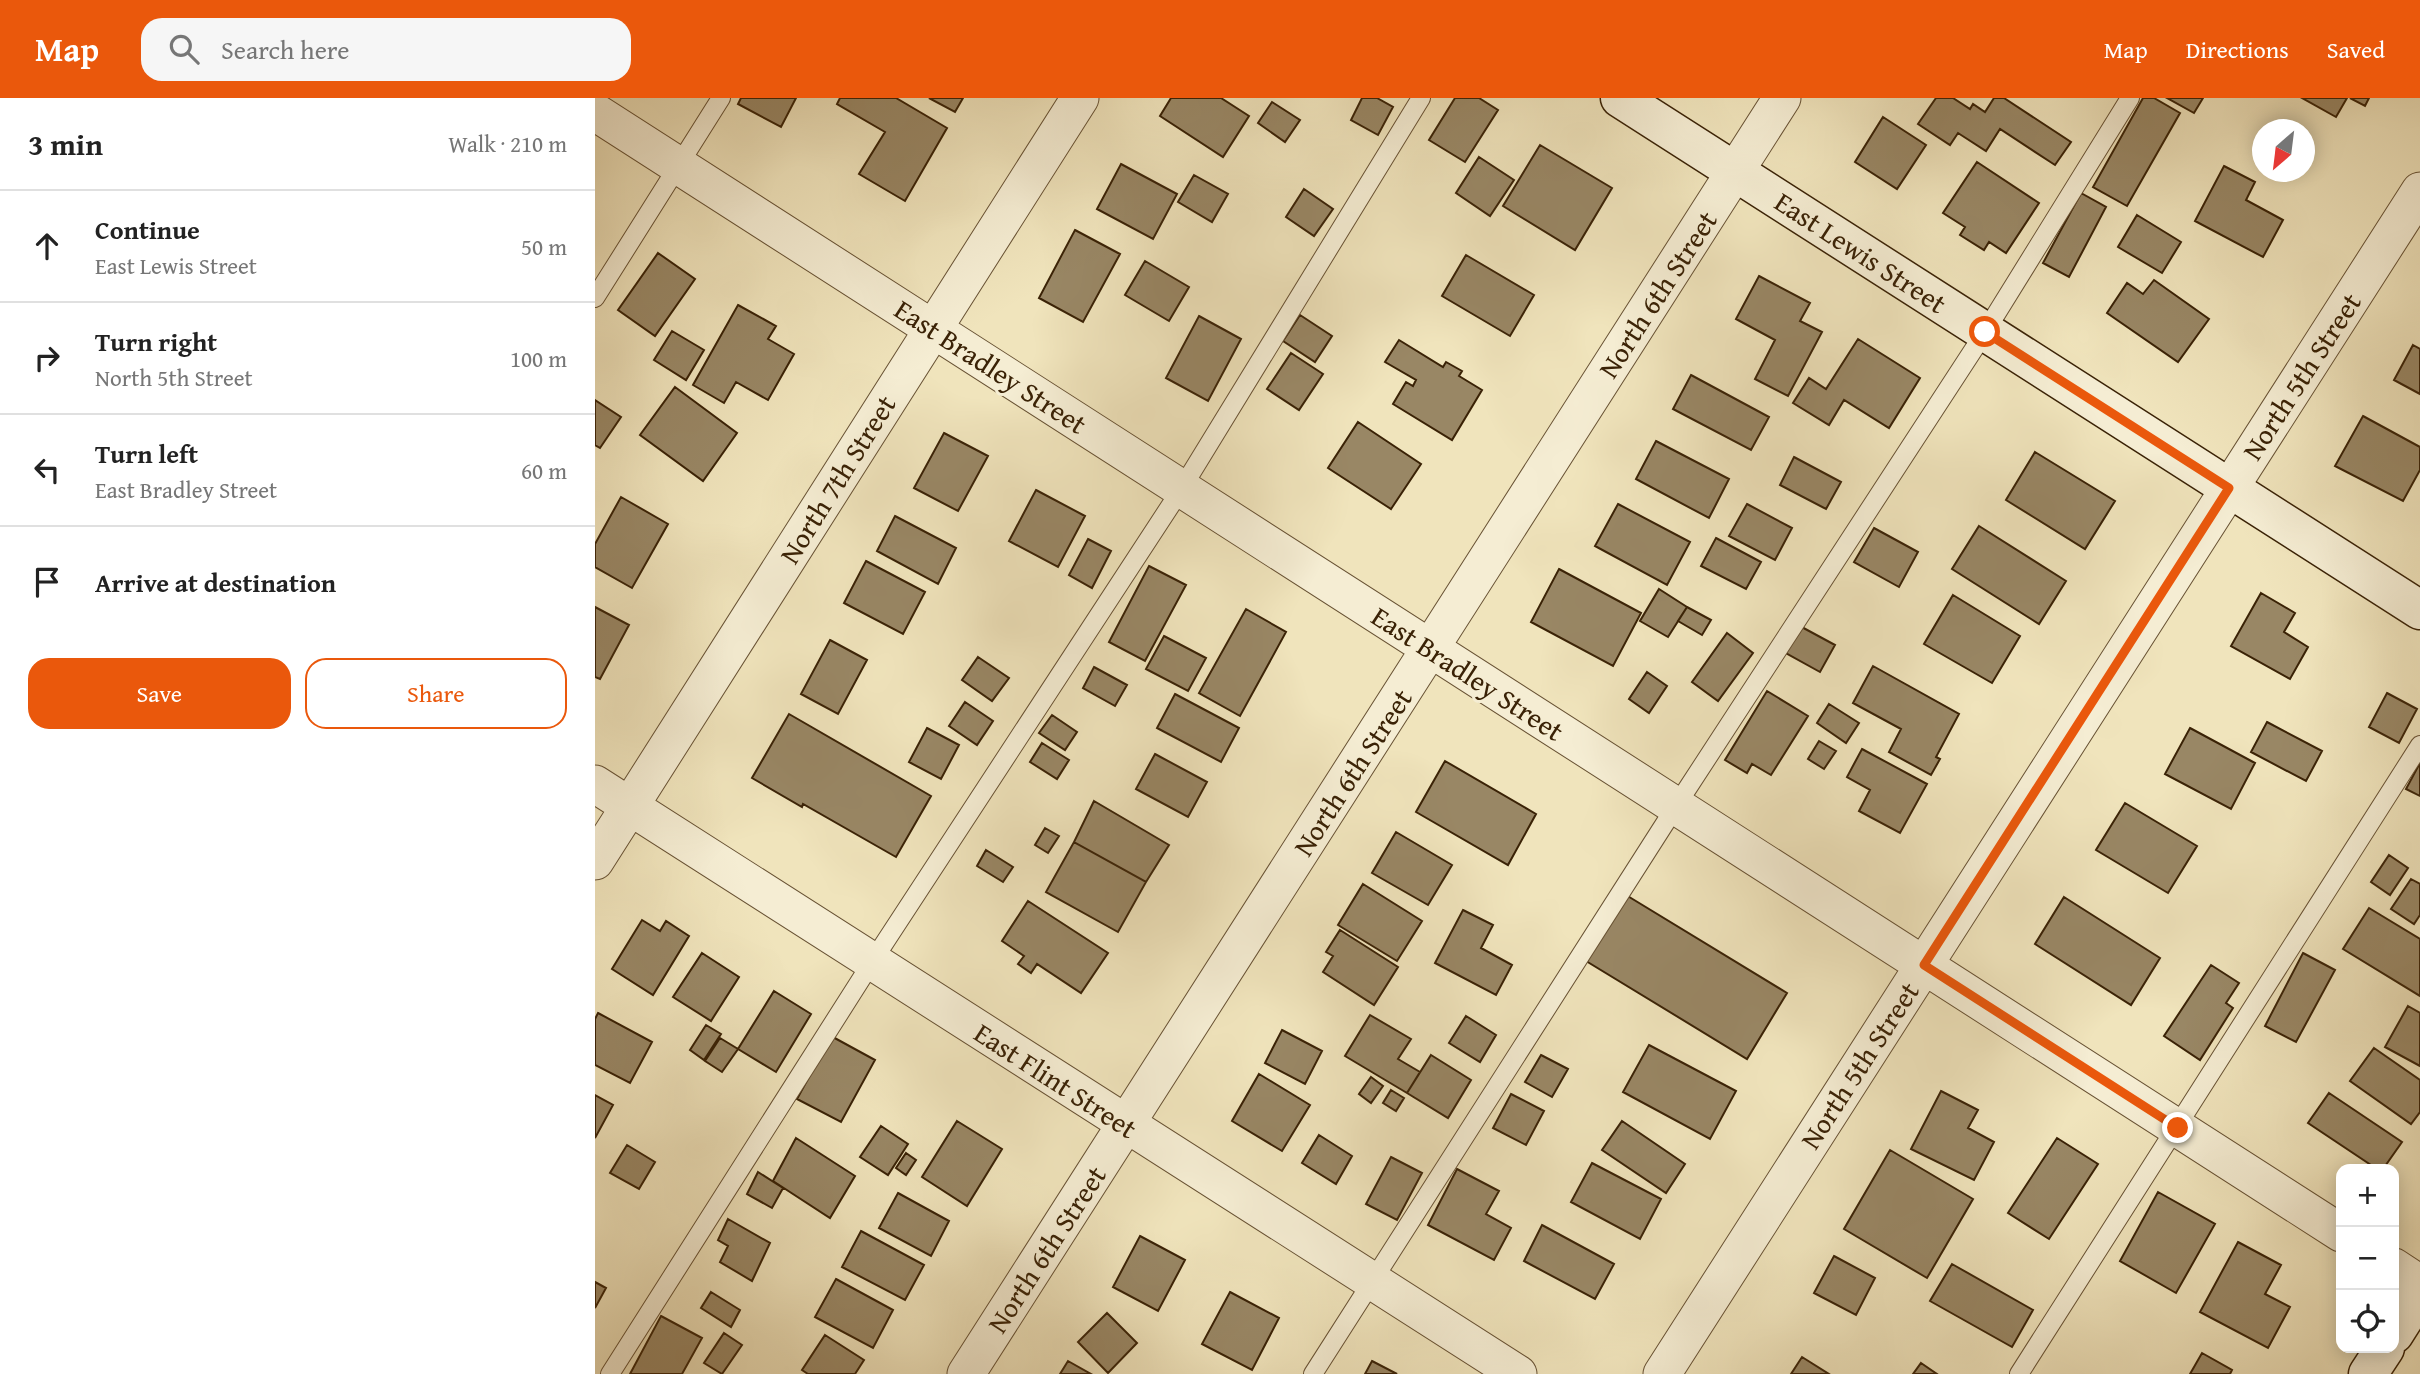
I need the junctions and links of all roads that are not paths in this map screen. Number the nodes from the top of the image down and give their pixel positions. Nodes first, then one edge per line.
1 (721, 98) edge
2 (1080, 98) edge
3 (1420, 98) edge
4 (1620, 98) edge
5 (1782, 98) edge
6 (2130, 98) edge
7 (595, 111) edge
8 (678, 165) junction
9 (1735, 172) junction
10 (2420, 191) edge
11 (595, 298) edge
12 (933, 329) junction
13 (1985, 332) junction
14 (1182, 488) junction
15 (2229, 488) junction
16 (2420, 610) edge
17 (1430, 649) junction
18 (2420, 745) edge
19 (595, 785) edge
20 (629, 806) junction
21 (1676, 806) junction
22 (595, 861) edge
23 (872, 962) junction
24 (1924, 965) junction
25 (1126, 1124) junction
26 (2178, 1128) junction
27 (2336, 1230) edge
28 (2399, 1270) edge
29 (1373, 1281) junction
30 (2420, 1284) edge
31 (2420, 1293) edge
32 (2399, 1326) edge
33 (2382, 1353) edge
34 (610, 1374) edge
35 (966, 1374) edge
36 (1313, 1374) edge
37 (1518, 1374) edge
38 (1662, 1374) edge
39 (2019, 1374) edge
40 (2368, 1374) edge

1 - 8 lane
2 - 12 street, North 7th Street
3 - 14 lane
4 - 9 street, East Lewis Street
5 - 9 street, North 6th Street
6 - 13 lane
7 - 8 street, East Bradley Street
8 - 11 lane
8 - 12 street, East Bradley Street
9 - 13 street, East Lewis Street
9 - 17 street, North 6th Street
10 - 15 street, North 5th Street
12 - 14 street, East Bradley Street
12 - 20 street, North 7th Street
13 - 15 street, East Lewis Street
13 - 21 lane
14 - 17 street, East Bradley Street
14 - 23 lane
15 - 16 street, East Lewis Street
15 - 24 street, North 5th Street
17 - 21 street, East Bradley Street
17 - 25 street, North 6th Street
18 - 26 lane
19 - 20 street, East Flint Street
20 - 22 street, North 7th Street
20 - 23 street, East Flint Street
21 - 24 street, East Bradley Street
21 - 29 lane
23 - 25 street, East Flint Street
23 - 34 lane
24 - 26 street, East Bradley Street
24 - 38 street, North 5th Street
25 - 29 street, East Flint Street
25 - 35 street, North 6th Street
26 - 27 street, East Bradley Street
26 - 39 lane
28 - 30 street
29 - 36 lane
29 - 37 street, East Flint Street
31 - 32 street
33 - 40 street

